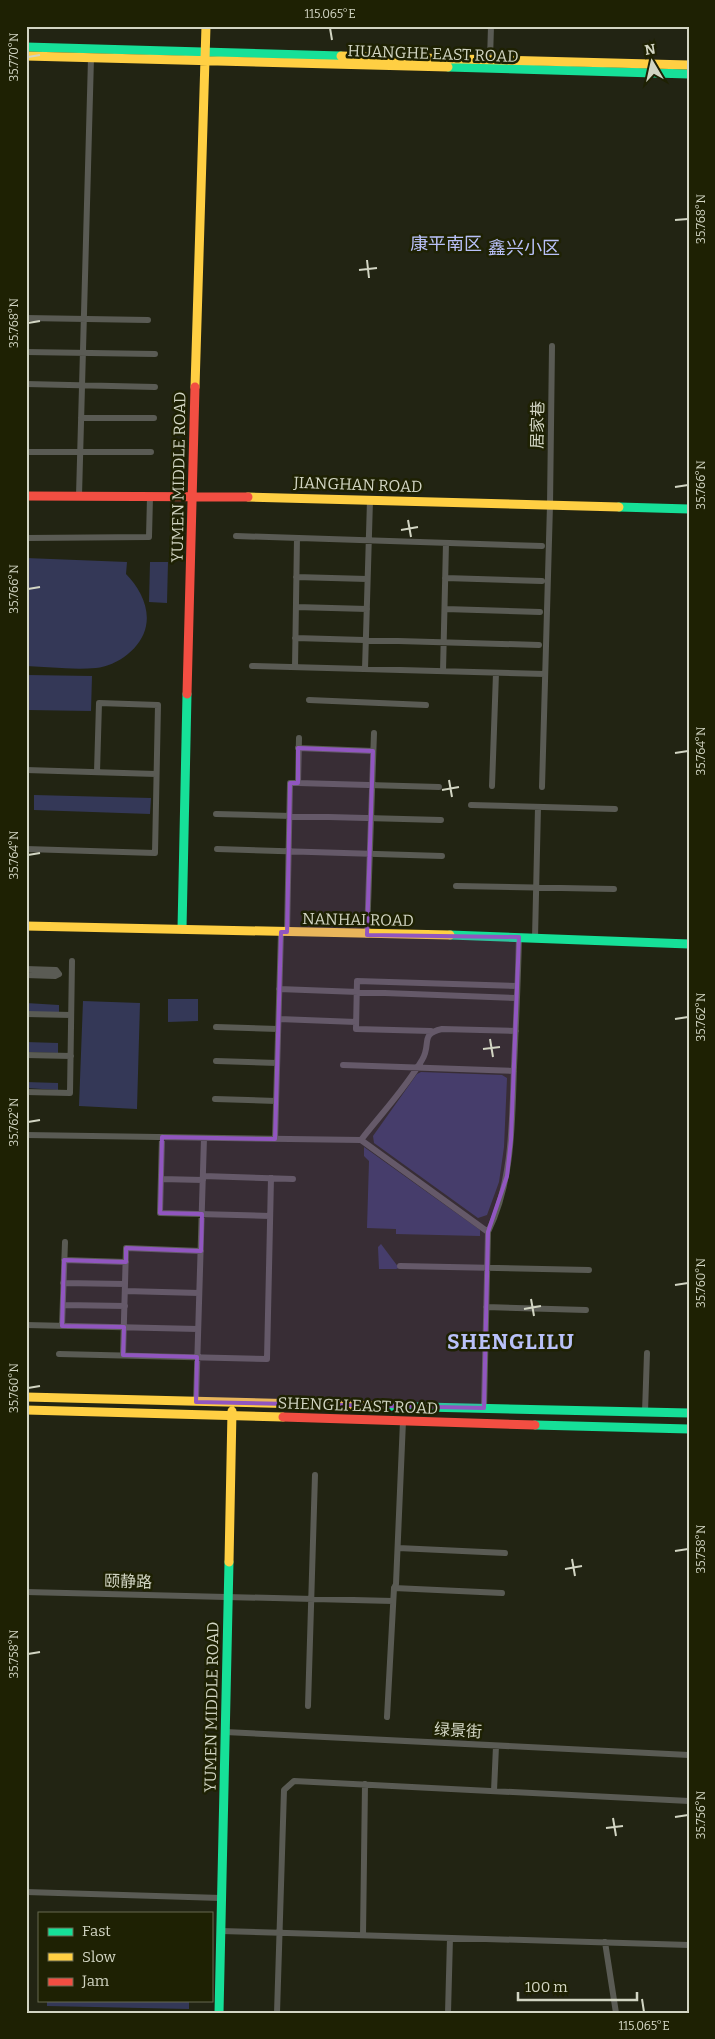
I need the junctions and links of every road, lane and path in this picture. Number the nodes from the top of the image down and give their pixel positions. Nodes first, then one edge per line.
1 (206, 26) edge
2 (491, 26) edge
3 (26, 47) edge
4 (26, 56) edge
5 (205, 57) junction
6 (91, 58) junction
7 (490, 60) junction
8 (689, 65) edge
9 (689, 74) edge
10 (26, 318) edge
11 (83, 319) junction
12 (148, 320) dead end
13 (552, 346) dead end
14 (26, 352) edge
15 (82, 353) junction
16 (155, 354) dead end
17 (26, 384) edge
18 (82, 386) junction
19 (155, 387) dead end
20 (81, 418) junction
21 (154, 418) dead end
22 (26, 452) edge
23 (80, 452) junction
24 (151, 452) dead end
25 (26, 496) edge
26 (79, 496) junction
27 (150, 497) junction
28 (192, 497) junction
29 (370, 500) junction
30 (550, 505) junction
31 (689, 509) edge
32 (236, 536) dead end
33 (26, 538) edge
34 (297, 538) junction
35 (368, 540) junction
36 (446, 543) junction
37 (542, 546) dead end
38 (296, 577) junction
39 (445, 578) junction
40 (368, 579) junction
41 (542, 582) dead end
42 (296, 607) junction
43 (367, 609) junction
44 (445, 609) junction
45 (540, 612) dead end
46 (295, 638) junction
47 (366, 640) junction
48 (444, 642) junction
49 (539, 645) dead end
50 (252, 666) dead end
51 (295, 667) junction
52 (365, 669) junction
53 (443, 671) junction
54 (496, 673) junction
55 (545, 674) junction
56 (309, 700) dead end
57 (426, 705) dead end
58 (374, 734) dead end
59 (299, 738) dead end
60 (298, 748) junction
61 (373, 751) junction
62 (26, 770) edge
63 (97, 772) junction
64 (156, 774) junction
65 (298, 783) junction
66 (372, 785) junction
67 (492, 786) dead end
68 (439, 787) dead end
69 (542, 787) dead end
70 (471, 805) dead end
71 (538, 807) junction
72 (615, 810) dead end
73 (216, 814) dead end
74 (290, 817) junction
75 (371, 819) junction
76 (441, 820) dead end
77 (26, 849) edge
78 (217, 849) dead end
79 (289, 852) junction
80 (370, 854) junction
81 (442, 856) dead end
82 (456, 886) dead end
83 (536, 887) junction
84 (614, 889) dead end
85 (26, 926) edge
86 (182, 929) junction
87 (284, 932) junction
88 (367, 935) junction
89 (519, 938) junction
90 (535, 938) junction
91 (689, 944) edge
92 (72, 961) dead end
93 (26, 969) edge
94 (59, 974) junction
95 (72, 974) junction
96 (26, 975) edge
97 (517, 986) junction
98 (279, 989) junction
99 (357, 992) junction
100 (517, 998) junction
101 (26, 1014) edge
102 (71, 1015) junction
103 (279, 1019) junction
104 (356, 1022) junction
105 (216, 1028) dead end
106 (278, 1028) junction
107 (431, 1031) junction
108 (516, 1031) junction
109 (26, 1055) edge
110 (71, 1056) junction
111 (216, 1061) dead end
112 (277, 1063) junction
113 (343, 1065) dead end
114 (418, 1067) junction
115 (514, 1071) junction
116 (26, 1092) edge
117 (215, 1099) dead end
118 (276, 1101) junction
119 (26, 1135) edge
120 (162, 1137) junction
121 (204, 1138) junction
122 (275, 1139) junction
123 (361, 1140) junction
124 (203, 1178) junction
125 (271, 1178) junction
126 (161, 1179) junction
127 (294, 1179) dead end
128 (202, 1214) junction
129 (270, 1216) junction
130 (488, 1232) junction
131 (64, 1242) dead end
132 (201, 1251) junction
133 (64, 1260) junction
134 (126, 1262) junction
135 (400, 1266) dead end
136 (487, 1268) junction
137 (589, 1270) dead end
138 (63, 1283) junction
139 (125, 1287) junction
140 (200, 1293) junction
141 (63, 1305) junction
142 (124, 1306) junction
143 (486, 1308) junction
144 (586, 1310) dead end
145 (26, 1326) edge
146 (62, 1326) junction
147 (124, 1327) junction
148 (198, 1328) junction
149 (647, 1353) dead end
150 (59, 1354) dead end
151 (123, 1356) junction
152 (197, 1357) junction
153 (26, 1397) edge
154 (196, 1402) junction
155 (232, 1403) junction
156 (484, 1408) junction
157 (26, 1410) edge
158 (645, 1412) junction
159 (689, 1414) edge
160 (232, 1416) junction
161 (403, 1421) junction
162 (689, 1429) edge
163 (314, 1475) dead end
164 (398, 1548) junction
165 (505, 1553) dead end
166 (394, 1588) junction
167 (26, 1592) edge
168 (502, 1592) dead end
169 (228, 1597) junction
170 (310, 1598) junction
171 (394, 1600) junction
172 (308, 1706) dead end
173 (386, 1717) dead end
174 (225, 1732) junction
175 (496, 1746) junction
176 (689, 1755) edge
177 (365, 1784) junction
178 (494, 1791) junction
179 (689, 1801) edge
180 (26, 1892) edge
181 (221, 1898) junction
182 (221, 1931) junction
183 (280, 1933) junction
184 (363, 1936) junction
185 (450, 1938) junction
186 (605, 1942) junction
187 (689, 1945) edge
188 (219, 2013) edge
189 (278, 2013) edge
190 (448, 2013) edge
191 (616, 2013) edge

1 - 5 street, YUMEN MIDDLE ROAD
2 - 7 street
3 - 5 street, HUANGHE EAST ROAD
4 - 6 street, HUANGHE EAST ROAD
5 - 6 street, HUANGHE EAST ROAD
5 - 7 street, HUANGHE EAST ROAD
5 - 9 street, HUANGHE EAST ROAD
5 - 28 street, YUMEN MIDDLE ROAD
6 - 11 street
7 - 8 street, HUANGHE EAST ROAD
10 - 11 street
11 - 12 street
11 - 15 street
13 - 30 street, 居家巷
14 - 15 street
15 - 16 street
15 - 18 street
17 - 18 street
18 - 19 street
18 - 20 street
20 - 21 street
20 - 23 street
22 - 23 street
23 - 24 street
23 - 26 street
25 - 26 street, JIANGHAN ROAD
26 - 27 street, JIANGHAN ROAD
27 - 28 street, JIANGHAN ROAD
27 - 33 street
28 - 29 street, JIANGHAN ROAD
28 - 86 street, YUMEN MIDDLE ROAD
29 - 30 street, JIANGHAN ROAD
29 - 35 street
30 - 31 street, JIANGHAN ROAD
30 - 55 street, 居家巷
32 - 34 street
34 - 35 street
34 - 38 street
35 - 36 street
35 - 40 street
36 - 37 street
36 - 39 street
38 - 40 street
38 - 42 street
39 - 41 street
39 - 44 street
40 - 43 street
42 - 43 street
42 - 46 street
43 - 47 street
44 - 45 street
44 - 48 street
46 - 47 street
46 - 51 street
47 - 48 street
47 - 52 street
48 - 49 street
48 - 53 street
50 - 51 street
51 - 52 street
52 - 53 street
53 - 54 street
54 - 55 street
54 - 67 street
55 - 69 street, 居家巷
56 - 57 street
58 - 61 street
59 - 60 street
60 - 61 street
60 - 65 street
61 - 66 street
62 - 63 street
63 - 64 street
63 - 64 street
64 - 77 street
65 - 66 street
65 - 74 street
66 - 68 street
66 - 75 street
70 - 71 street
71 - 72 street
71 - 83 street
73 - 74 street
74 - 75 street
74 - 79 street
75 - 76 street
75 - 80 street
78 - 79 street
79 - 80 street
79 - 87 street
80 - 81 street
80 - 88 street
82 - 83 street
83 - 84 street
83 - 90 street
85 - 86 street, NANHAI ROAD
86 - 87 street, NANHAI ROAD
87 - 88 street, NANHAI ROAD
87 - 98 street
88 - 89 street, NANHAI ROAD
89 - 90 street, NANHAI ROAD
89 - 97 street
90 - 91 street, NANHAI ROAD
92 - 95 street
93 - 94 street
94 - 95 street
94 - 96 street
95 - 102 street
97 - 99 street
97 - 100 street
98 - 99 street
98 - 103 street
99 - 100 street
99 - 104 street
100 - 108 street
101 - 102 street
102 - 110 street
103 - 104 street
103 - 106 street
104 - 107 street
105 - 106 street
106 - 112 street
107 - 108 street
107 - 114 street
108 - 115 street
109 - 110 street
110 - 116 street
111 - 112 street
112 - 118 street
113 - 114 street
114 - 115 street
114 - 123 street
115 - 130 street
117 - 118 street
118 - 122 street
119 - 120 street
120 - 121 street
120 - 126 street
121 - 122 street
121 - 124 street
122 - 123 street
123 - 130 street
124 - 125 street
124 - 126 street
124 - 128 street
125 - 127 street
125 - 129 street
126 - 128 street
128 - 129 street
128 - 132 street
129 - 152 street
130 - 136 street
131 - 133 street
132 - 134 street
132 - 140 street
133 - 134 street
133 - 138 street
134 - 139 street
135 - 136 street
136 - 137 street
136 - 143 street
138 - 139 street
138 - 141 street
139 - 140 street
139 - 142 street
140 - 148 street
141 - 142 street
141 - 146 street
142 - 147 street
143 - 144 street
143 - 156 street
145 - 146 street
146 - 147 street
147 - 148 street
147 - 151 street
148 - 152 street
149 - 158 street
150 - 151 street
151 - 152 street
152 - 154 street
153 - 154 street, SHENGLI EAST ROAD
154 - 155 street, SHENGLI EAST ROAD
155 - 156 street, SHENGLI EAST ROAD
155 - 160 street, YUMEN MIDDLE ROAD
156 - 158 street, SHENGLI EAST ROAD
157 - 160 street, SHENGLI EAST ROAD
158 - 159 street, SHENGLI EAST ROAD
160 - 161 street, SHENGLI EAST ROAD
160 - 169 street, YUMEN MIDDLE ROAD
161 - 162 street, SHENGLI EAST ROAD
161 - 164 street
163 - 170 street
164 - 165 street
164 - 166 street
166 - 168 street
166 - 171 street
167 - 169 street, 颐静路
169 - 170 street, 颐静路
169 - 174 street, YUMEN MIDDLE ROAD
170 - 171 street, 颐静路
170 - 172 street
171 - 173 street
174 - 175 street, 绿景街
174 - 181 street, YUMEN MIDDLE ROAD
175 - 176 street, 绿景街
175 - 178 street
177 - 178 street
177 - 183 street
177 - 184 street
178 - 179 street
180 - 181 street
181 - 182 street, YUMEN MIDDLE ROAD
182 - 183 street
182 - 188 street, YUMEN MIDDLE ROAD
183 - 184 street
183 - 189 street
184 - 185 street
185 - 186 street
185 - 190 street
186 - 187 street
186 - 191 street

